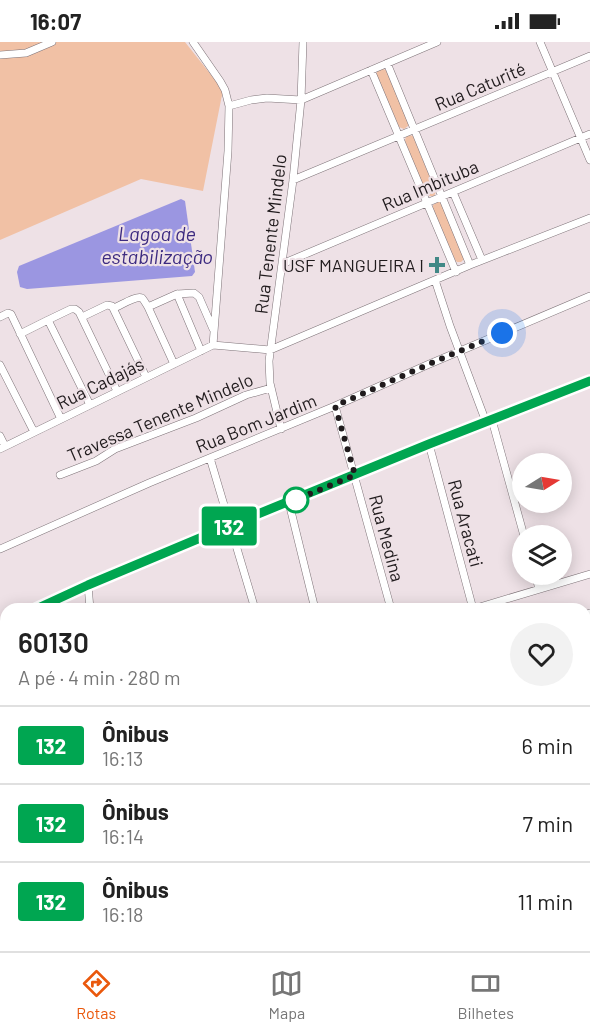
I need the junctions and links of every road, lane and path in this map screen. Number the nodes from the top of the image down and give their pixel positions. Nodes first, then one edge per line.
1 (52, 42) edge
2 (193, 42) edge
3 (303, 42) edge
4 (437, 42) edge
5 (540, 42) edge
6 (0, 55) edge
7 (590, 56) edge
8 (387, 63) junction
9 (371, 70) junction
10 (553, 72) junction
11 (301, 100) junction
12 (229, 106) junction
13 (415, 129) junction
14 (590, 134) edge
15 (399, 136) junction
16 (581, 138) junction
17 (590, 160) edge
18 (293, 180) junction
19 (453, 192) junction
20 (442, 197) junction
21 (427, 203) junction
22 (590, 218) edge
23 (482, 260) junction
24 (282, 264) junction
25 (470, 265) junction
26 (456, 272) junction
27 (435, 280) junction
28 (177, 294) junction
29 (590, 296) edge
30 (112, 307) junction
31 (148, 307) junction
32 (0, 317) edge
33 (82, 317) junction
34 (48, 320) junction
35 (213, 330) junction
36 (20, 334) junction
37 (213, 345) junction
38 (270, 350) junction
39 (201, 351) junction
40 (460, 351) junction
41 (0, 364) edge
42 (174, 364) junction
43 (146, 377) junction
44 (590, 381) edge
45 (271, 388) junction
46 (117, 391) junction
47 (90, 405) junction
48 (335, 406) junction
49 (61, 419) junction
50 (489, 421) junction
51 (281, 429) junction
52 (34, 432) junction
53 (0, 436) edge
54 (429, 444) junction
55 (2, 448) edge
56 (210, 458) junction
57 (60, 475) dead end
58 (355, 475) junction
59 (288, 503) junction
60 (231, 525) junction
61 (521, 525) edge
62 (0, 549) edge
63 (590, 574) edge
64 (88, 585) junction
65 (538, 585) edge
66 (539, 589) junction
67 (49, 603) edge
68 (90, 603) edge
69 (253, 603) edge
70 (313, 603) edge
71 (389, 603) edge
72 (471, 603) edge
73 (493, 603) edge

1 - 6 street
2 - 12 street
3 - 11 street, Rua Tenente Mindelo
4 - 8 street
5 - 10 street
7 - 10 street, Rua Caturité
8 - 9 street
8 - 13 street
9 - 11 street
9 - 15 street
10 - 13 street, Rua Caturité
10 - 16 street
11 - 12 street
11 - 18 street, Rua Tenente Mindelo
12 - 35 street
13 - 15 street, Rua Caturité
13 - 20 street
14 - 16 street, Rua Imbituba
15 - 18 street
15 - 21 street
16 - 17 street
16 - 19 street, Rua Imbituba
18 - 24 street, Rua Tenente Mindelo
19 - 20 street, Rua Imbituba
19 - 23 street
20 - 21 street, Rua Imbituba
20 - 25 street
21 - 24 street, Rua Imbituba
21 - 26 street
22 - 23 street
23 - 25 street
24 - 38 street, Rua Tenente Mindelo
25 - 26 street
26 - 27 street
27 - 38 street
27 - 40 street
28 - 31 street
28 - 35 street
28 - 39 street
29 - 40 street, Rua Bom Jardim
30 - 31 street
30 - 33 street
30 - 43 street
31 - 42 street
32 - 36 street
33 - 34 street
33 - 46 street
34 - 36 street
34 - 47 street
35 - 37 street
36 - 49 street
37 - 38 street
37 - 39 street, Rua Cadajás
38 - 45 street, Rua Tenente Mindelo
39 - 42 street, Rua Cadajás
40 - 48 street, Rua Bom Jardim
40 - 50 street
41 - 52 street
42 - 43 street, Rua Cadajás
43 - 46 street, Rua Cadajás
44 - 50 street
45 - 51 street, Rua Tenente Mindelo
45 - 57 street, Travessa Tenente Mindelo
46 - 47 street, Rua Cadajás
47 - 49 street, Rua Cadajás
48 - 51 street, Rua Bom Jardim
48 - 58 street, Rua Medina
49 - 52 street, Rua Cadajás
50 - 54 street
50 - 61 street
51 - 56 street, Rua Bom Jardim
52 - 55 street, Rua Cadajás
53 - 55 street
54 - 58 street
54 - 72 street, Rua Aracati
56 - 60 street
56 - 62 street, Rua Bom Jardim
58 - 59 street
58 - 71 street, Rua Medina
59 - 60 street
59 - 70 street
60 - 64 street
60 - 69 street
63 - 66 street
64 - 67 street
64 - 68 street
65 - 66 street
66 - 73 street

